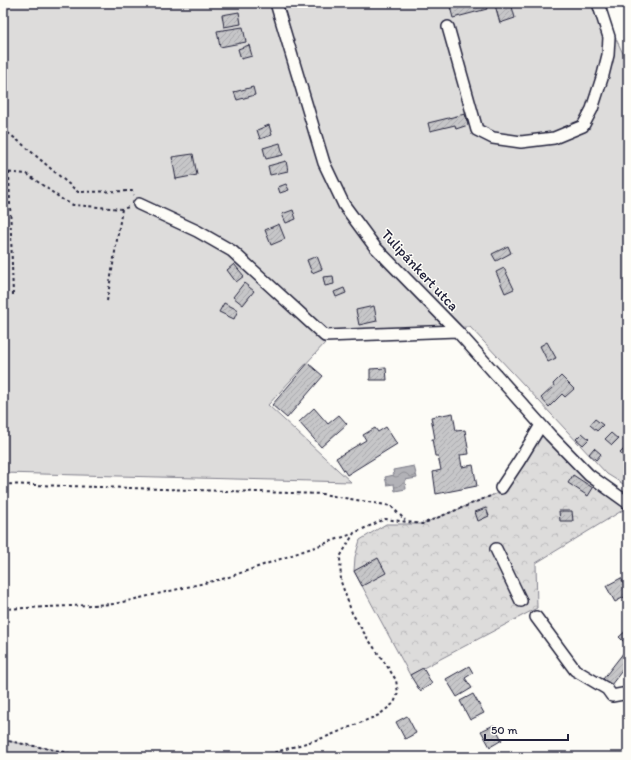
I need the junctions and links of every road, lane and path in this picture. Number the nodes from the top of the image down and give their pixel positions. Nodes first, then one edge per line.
1 (276, 3) edge
2 (598, 3) edge
3 (448, 27) dead end
4 (3, 129) edge
5 (3, 172) edge
6 (10, 172) junction
7 (139, 204) junction
8 (122, 209) junction
9 (13, 295) dead end
10 (107, 301) dead end
11 (457, 331) junction
12 (541, 425) junction
13 (3, 484) edge
14 (502, 488) joint
15 (628, 502) edge
16 (406, 521) junction
17 (354, 533) junction
18 (496, 549) dead end
19 (521, 601) dead end
20 (3, 609) edge
21 (536, 617) dead end
22 (628, 693) edge
23 (3, 740) edge
24 (81, 757) edge
25 (257, 757) edge

1 - 11 street, Tulipánkert utca
2 - 3 street
4 - 7 path
5 - 6 path
6 - 8 path
6 - 9 path
7 - 8 path
7 - 11 street
8 - 10 path
11 - 12 street, Tulipánkert utca
12 - 14 street
12 - 15 street, Tulipánkert utca
13 - 16 path
14 - 16 path
16 - 17 path
17 - 20 path
17 - 25 path
18 - 19 street
21 - 22 street
23 - 24 path

